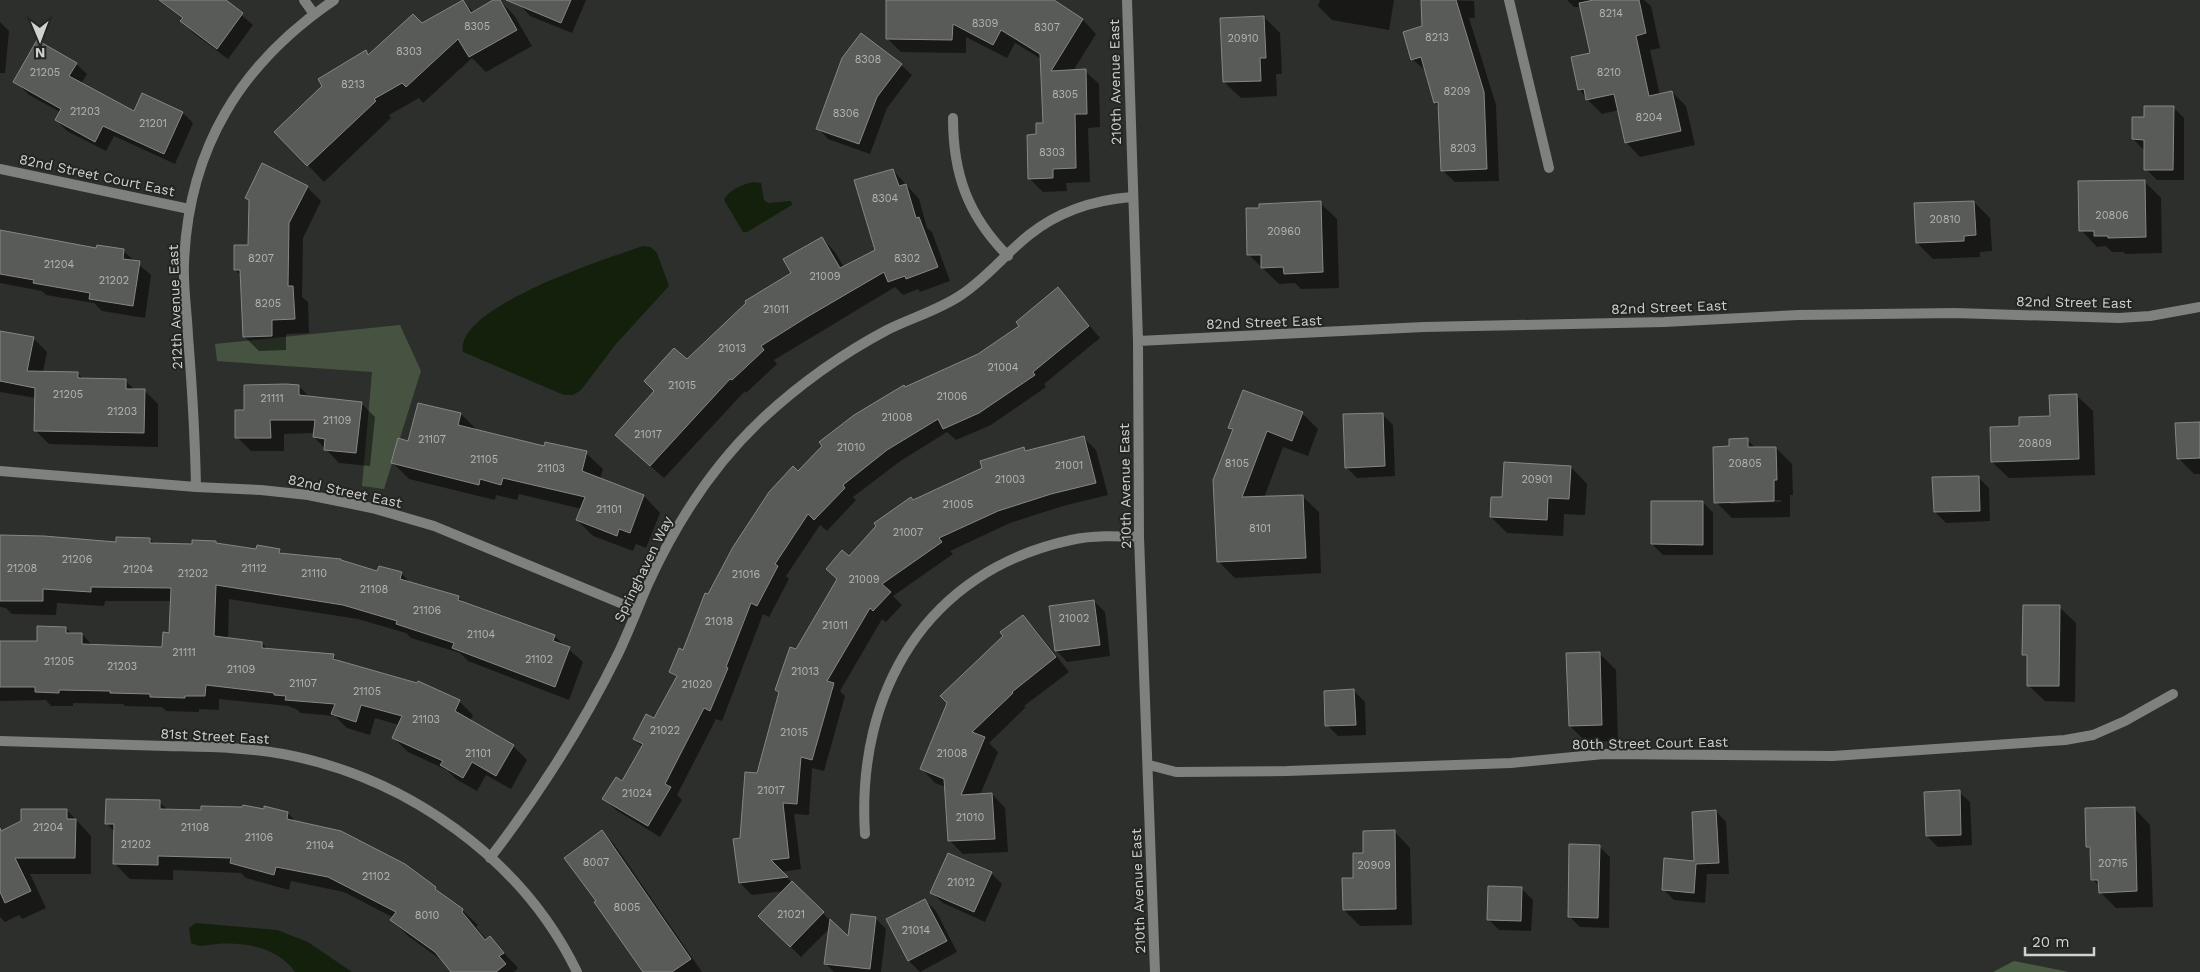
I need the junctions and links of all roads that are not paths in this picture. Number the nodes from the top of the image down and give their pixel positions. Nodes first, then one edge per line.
1 (304, 0) edge
2 (334, 0) edge
3 (1127, 0) edge
4 (1508, 0) edge
5 (314, 14) junction
6 (953, 118) dead end
7 (1549, 168) dead end
8 (0, 169) edge
9 (1132, 197) junction
10 (189, 208) junction
11 (1008, 256) junction
12 (2200, 307) edge
13 (1138, 341) junction
14 (0, 471) edge
15 (196, 487) junction
16 (1139, 537) junction
17 (638, 610) junction
18 (2173, 694) dead end
19 (0, 741) edge
20 (1149, 765) junction
21 (865, 834) dead end
22 (490, 858) junction
23 (577, 972) edge
24 (1156, 972) edge

1 - 5 street
2 - 5 street, 212th Avenue East
3 - 9 street, 210th Avenue East
4 - 7 street
5 - 10 street, 212th Avenue East
6 - 11 street
8 - 10 street, 82nd Street Court East
9 - 11 street, Springhaven Way
9 - 13 street, 210th Avenue East
10 - 15 street, 212th Avenue East
11 - 17 street, Springhaven Way
12 - 13 street, 82nd Street East
13 - 16 street, 210th Avenue East
14 - 15 street, 82nd Street East
15 - 17 street, 82nd Street East
16 - 20 street, 210th Avenue East
16 - 21 street
17 - 22 street, Springhaven Way
18 - 20 street, 80th Street Court East
19 - 22 street, 81st Street East
20 - 24 street, 210th Avenue East
22 - 23 street, 81st Street East

